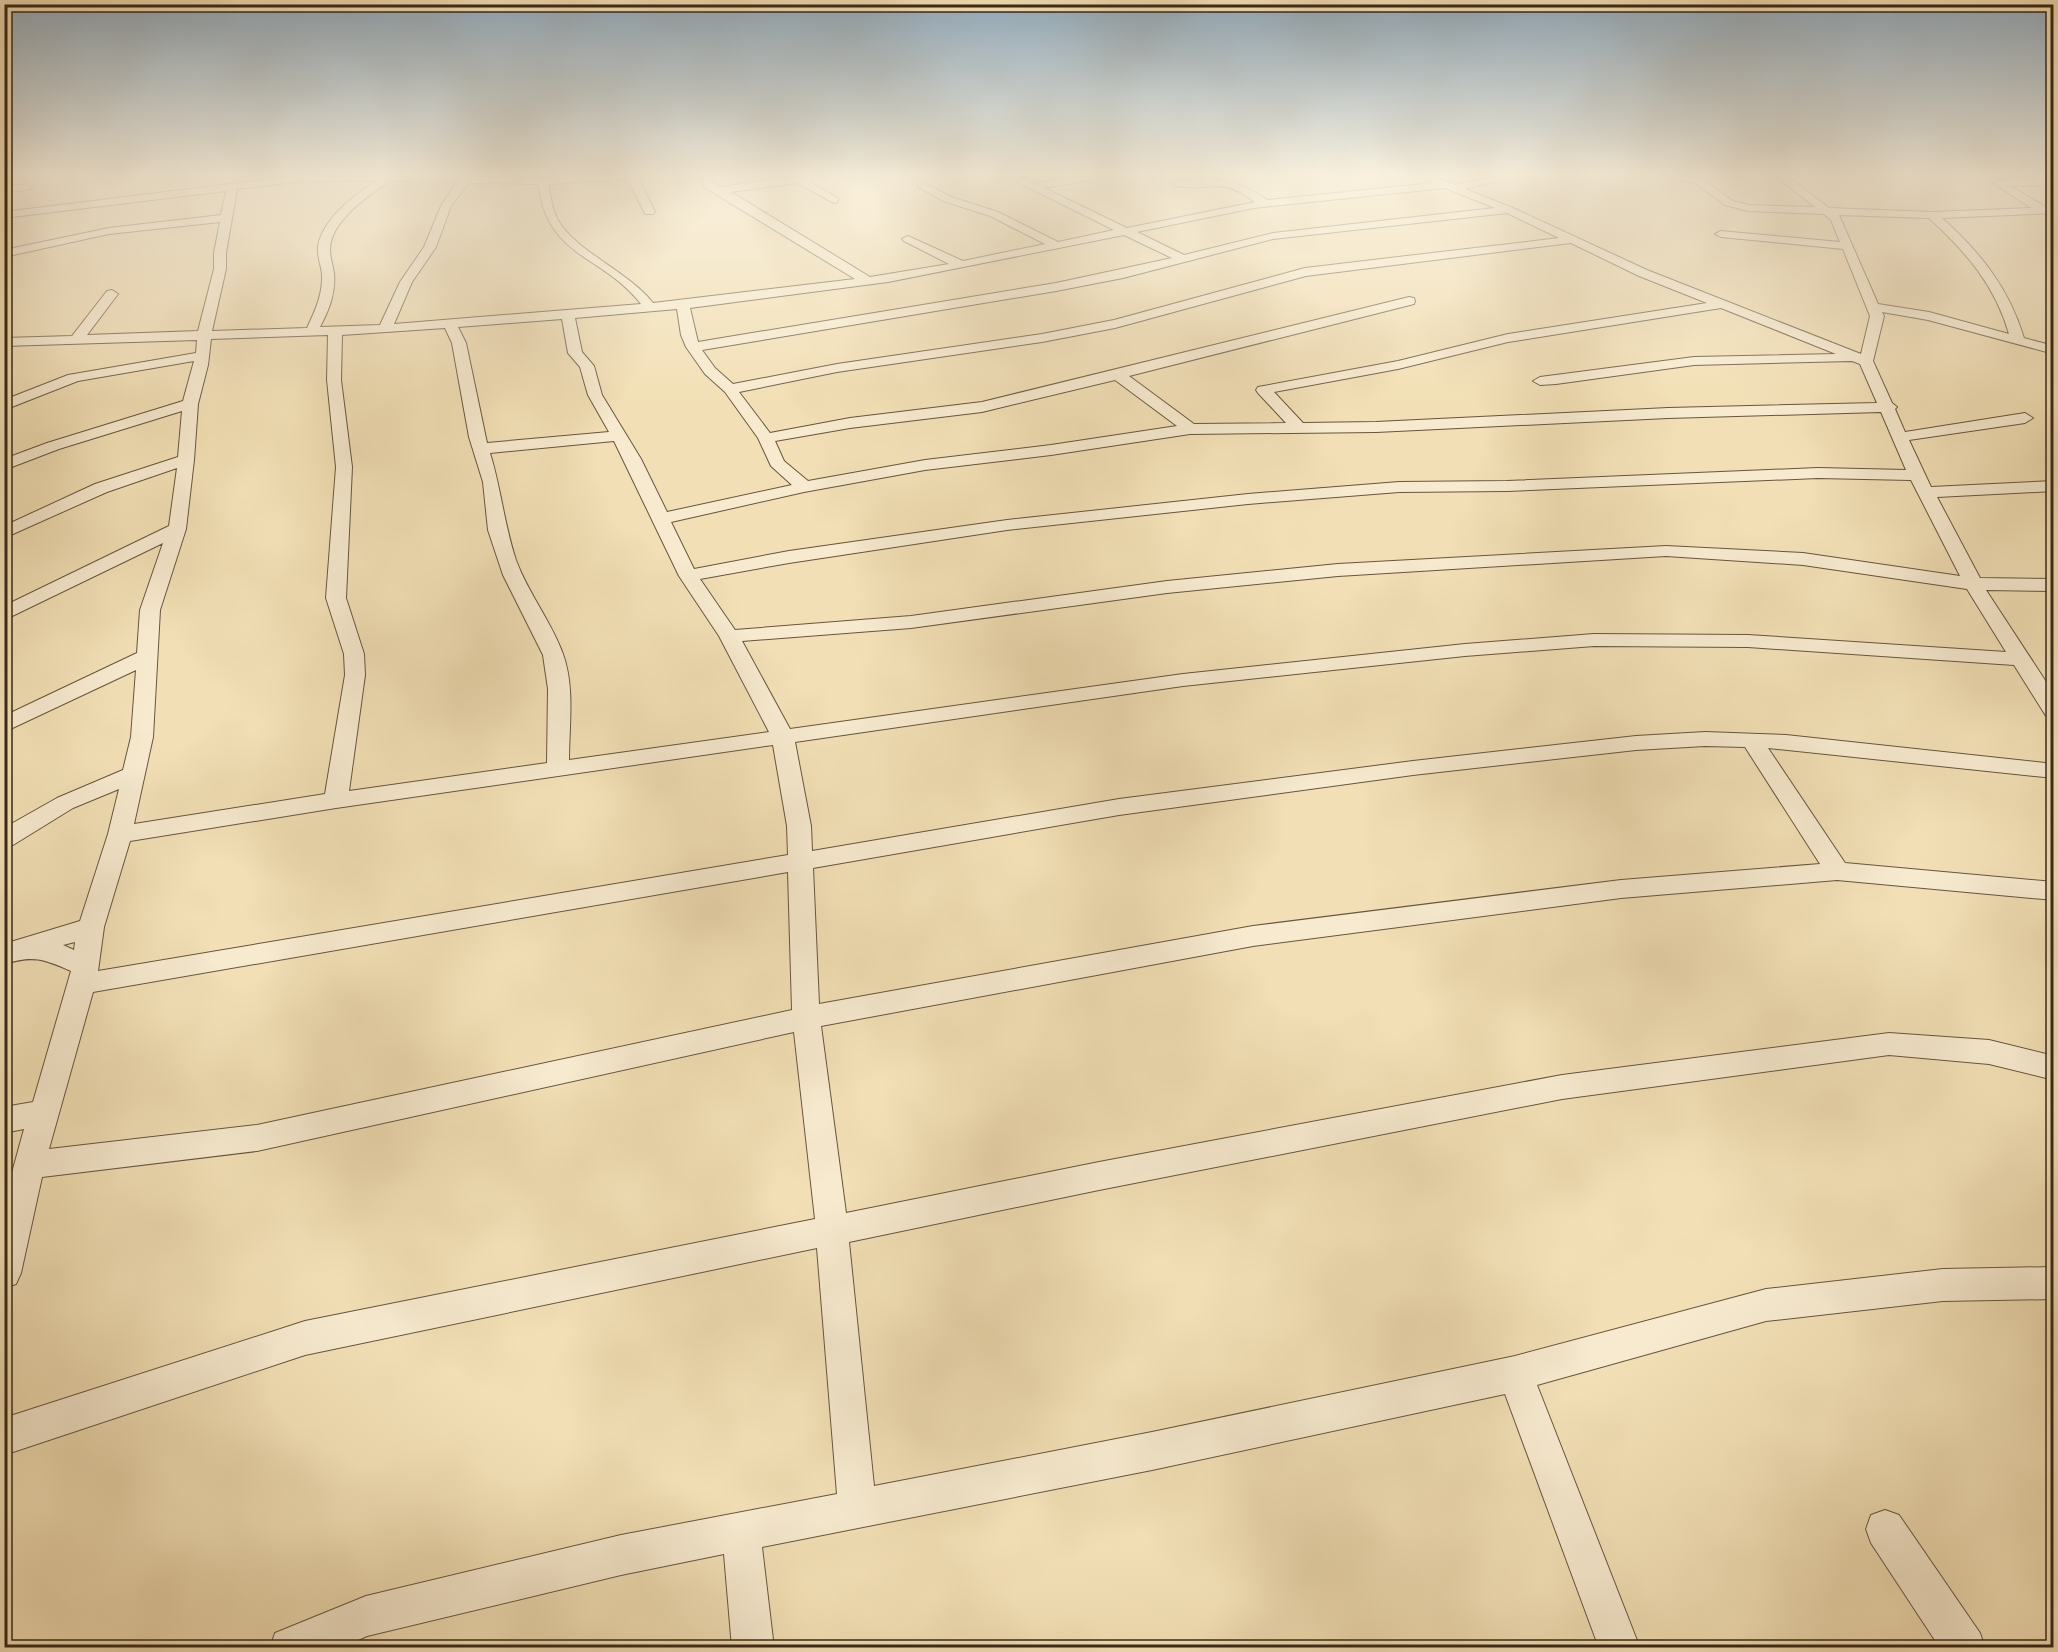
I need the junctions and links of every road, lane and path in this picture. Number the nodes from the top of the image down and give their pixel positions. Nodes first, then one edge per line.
1 (220, 252) edge
2 (324, 252) edge
3 (426, 252) edge
4 (586, 252) edge
5 (822, 252) edge
6 (935, 252) edge
7 (1027, 252) edge
8 (1168, 252) edge
9 (1210, 252) edge
10 (1470, 252) edge
11 (1597, 252) edge
12 (1850, 252) edge
13 (1973, 252) edge
14 (1183, 259) junction
15 (962, 265) junction
16 (868, 280) junction
17 (112, 294) dead end
18 (1409, 301) dead end
19 (1724, 304) junction
20 (683, 305) junction
21 (1873, 307) junction
22 (651, 309) junction
23 (568, 316) junction
24 (450, 324) junction
25 (384, 329) junction
26 (335, 331) junction
27 (311, 332) junction
28 (76, 340) junction
29 (2018, 341) junction
30 (4, 342) edge
31 (203, 346) junction
32 (693, 347) junction
33 (2054, 350) edge
34 (1861, 359) junction
35 (1118, 375) junction
36 (1540, 381) dead end
37 (730, 389) junction
38 (190, 404) junction
39 (4, 406) edge
40 (1889, 407) junction
41 (2025, 418) dead end
42 (1190, 429) junction
43 (1300, 429) junction
44 (620, 436) junction
45 (1901, 437) junction
46 (766, 438) junction
47 (481, 450) junction
48 (186, 460) junction
49 (4, 465) edge
50 (1917, 475) junction
51 (2054, 486) edge
52 (804, 487) junction
53 (1926, 492) junction
54 (660, 519) junction
55 (177, 529) junction
56 (4, 533) edge
57 (688, 576) junction
58 (1972, 584) junction
59 (2054, 585) edge
60 (4, 614) edge
61 (729, 636) junction
62 (146, 657) junction
63 (2025, 667) junction
64 (2054, 674) edge
65 (2054, 711) edge
66 (4, 725) edge
67 (783, 737) junction
68 (1751, 741) junction
69 (558, 769) junction
70 (2054, 771) edge
71 (134, 774) junction
72 (336, 800) junction
73 (120, 834) junction
74 (4, 839) edge
75 (802, 860) junction
76 (1836, 871) junction
77 (2054, 891) edge
78 (91, 927) junction
79 (15, 951) edge
80 (84, 975) junction
81 (806, 1018) junction
82 (2054, 1068) edge
83 (45, 1113) junction
84 (4, 1120) edge
85 (29, 1165) junction
86 (832, 1230) junction
87 (4, 1273) edge
88 (2054, 1283) edge
89 (1515, 1374) junction
90 (4, 1437) edge
91 (857, 1509) junction
92 (1885, 1529) dead end
93 (741, 1532) junction
94 (290, 1647) edge
95 (753, 1647) edge
96 (1620, 1647) edge
97 (1965, 1647) edge

1 - 31 street
2 - 27 street
3 - 25 street
4 - 22 street
5 - 16 street
6 - 15 street
7 - 15 street
8 - 14 street
9 - 14 street
10 - 37 street
11 - 19 street
12 - 21 street
13 - 29 street
14 - 32 street
15 - 16 street
16 - 20 street
17 - 28 street
18 - 35 street
19 - 34 street
19 - 43 street
20 - 22 street
20 - 32 street
21 - 29 street
21 - 34 street
22 - 23 street
23 - 24 street
23 - 44 street
24 - 25 street
24 - 47 street
25 - 26 street
26 - 27 street
26 - 72 street
27 - 31 street
28 - 30 street
28 - 31 street
29 - 33 street
31 - 38 street
31 - 39 street
32 - 37 street
34 - 36 street
34 - 40 street
35 - 42 street
35 - 46 street
37 - 46 street
38 - 48 street
38 - 49 street
40 - 43 street
40 - 45 street
41 - 45 street
42 - 43 street
42 - 52 street
44 - 47 street
44 - 54 street
45 - 50 street
46 - 52 street
47 - 69 street
48 - 55 street
48 - 56 street
50 - 53 street
50 - 57 street
51 - 53 street
52 - 54 street
53 - 58 street
54 - 57 street
55 - 60 street
55 - 62 street
57 - 61 street
58 - 59 street
58 - 61 street
58 - 63 street
61 - 67 street
62 - 66 street
62 - 71 street
63 - 64 street
63 - 65 street
63 - 67 street
67 - 69 street
67 - 75 street
68 - 70 street
68 - 75 street
68 - 76 street
69 - 72 street
71 - 73 street
71 - 74 street
72 - 73 street
73 - 78 street
75 - 80 street
75 - 81 street
76 - 77 street
76 - 81 street
78 - 79 street
78 - 80 street
79 - 80 street
80 - 83 street
81 - 85 street
81 - 86 street
82 - 86 street
83 - 84 street
83 - 85 street
85 - 87 street
86 - 90 street
86 - 91 street
88 - 89 street
89 - 91 street
89 - 96 street
91 - 93 street
92 - 97 street
93 - 94 street
93 - 95 street

